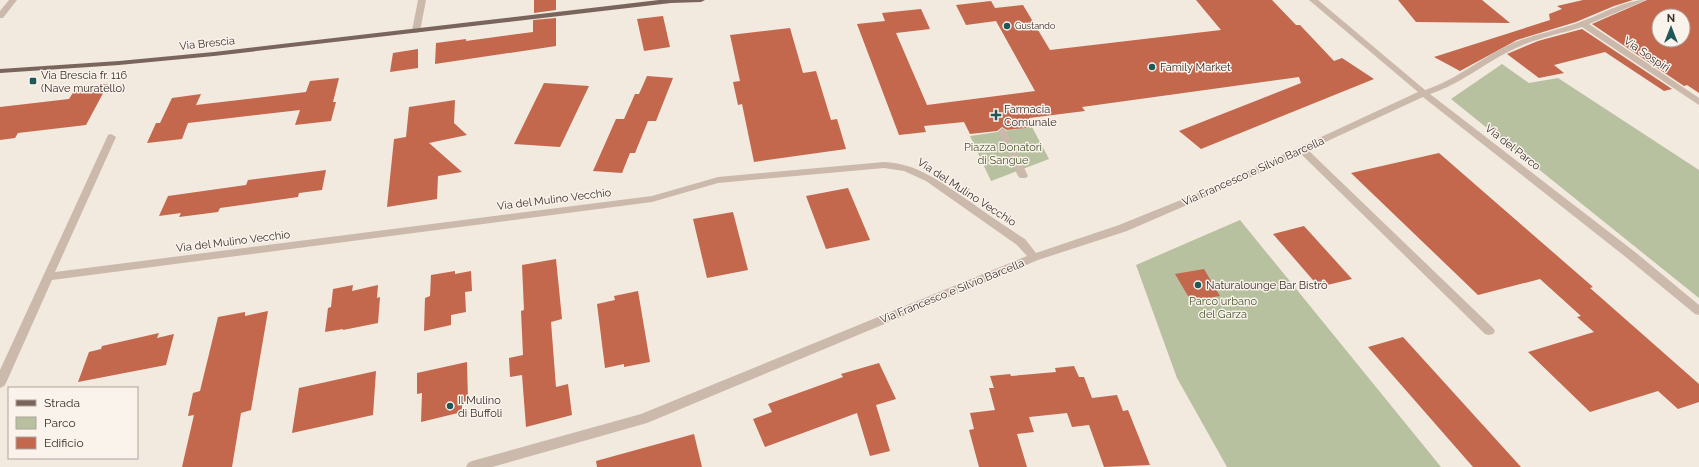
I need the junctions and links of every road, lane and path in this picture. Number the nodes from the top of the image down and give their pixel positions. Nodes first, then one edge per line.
1 (13, 0) edge
2 (422, 0) edge
3 (701, 0) edge
4 (1313, 0) edge
5 (1642, 0) edge
6 (674, 1) edge
7 (0, 16) edge
8 (1583, 24) junction
9 (416, 31) junction
10 (0, 71) edge
11 (1424, 93) junction
12 (1699, 102) edge
13 (1002, 131) dead end
14 (111, 137) dead end
15 (1006, 140) dead end
16 (1301, 149) junction
17 (1013, 154) dead end
18 (1023, 176) dead end
19 (1034, 257) junction
20 (48, 276) junction
21 (1699, 311) edge
22 (1489, 331) dead end
23 (0, 383) edge
24 (472, 467) edge

1 - 7 street
2 - 9 street
3 - 6 main road, Via Brescia
4 - 11 street, Via del Parco
5 - 8 street, Via Francesco e Silvio Barcella
6 - 9 main road, Via Brescia
8 - 11 street, Via Francesco e Silvio Barcella
8 - 12 street, Via Sospiri
9 - 10 main road, Via Brescia
11 - 16 street, Via Francesco e Silvio Barcella
11 - 21 street, Via del Parco
13 - 15 street
14 - 20 street
16 - 19 street, Via Francesco e Silvio Barcella
16 - 22 street
17 - 18 street
19 - 20 street, Via del Mulino Vecchio
19 - 24 street, Via Francesco e Silvio Barcella
20 - 23 street

